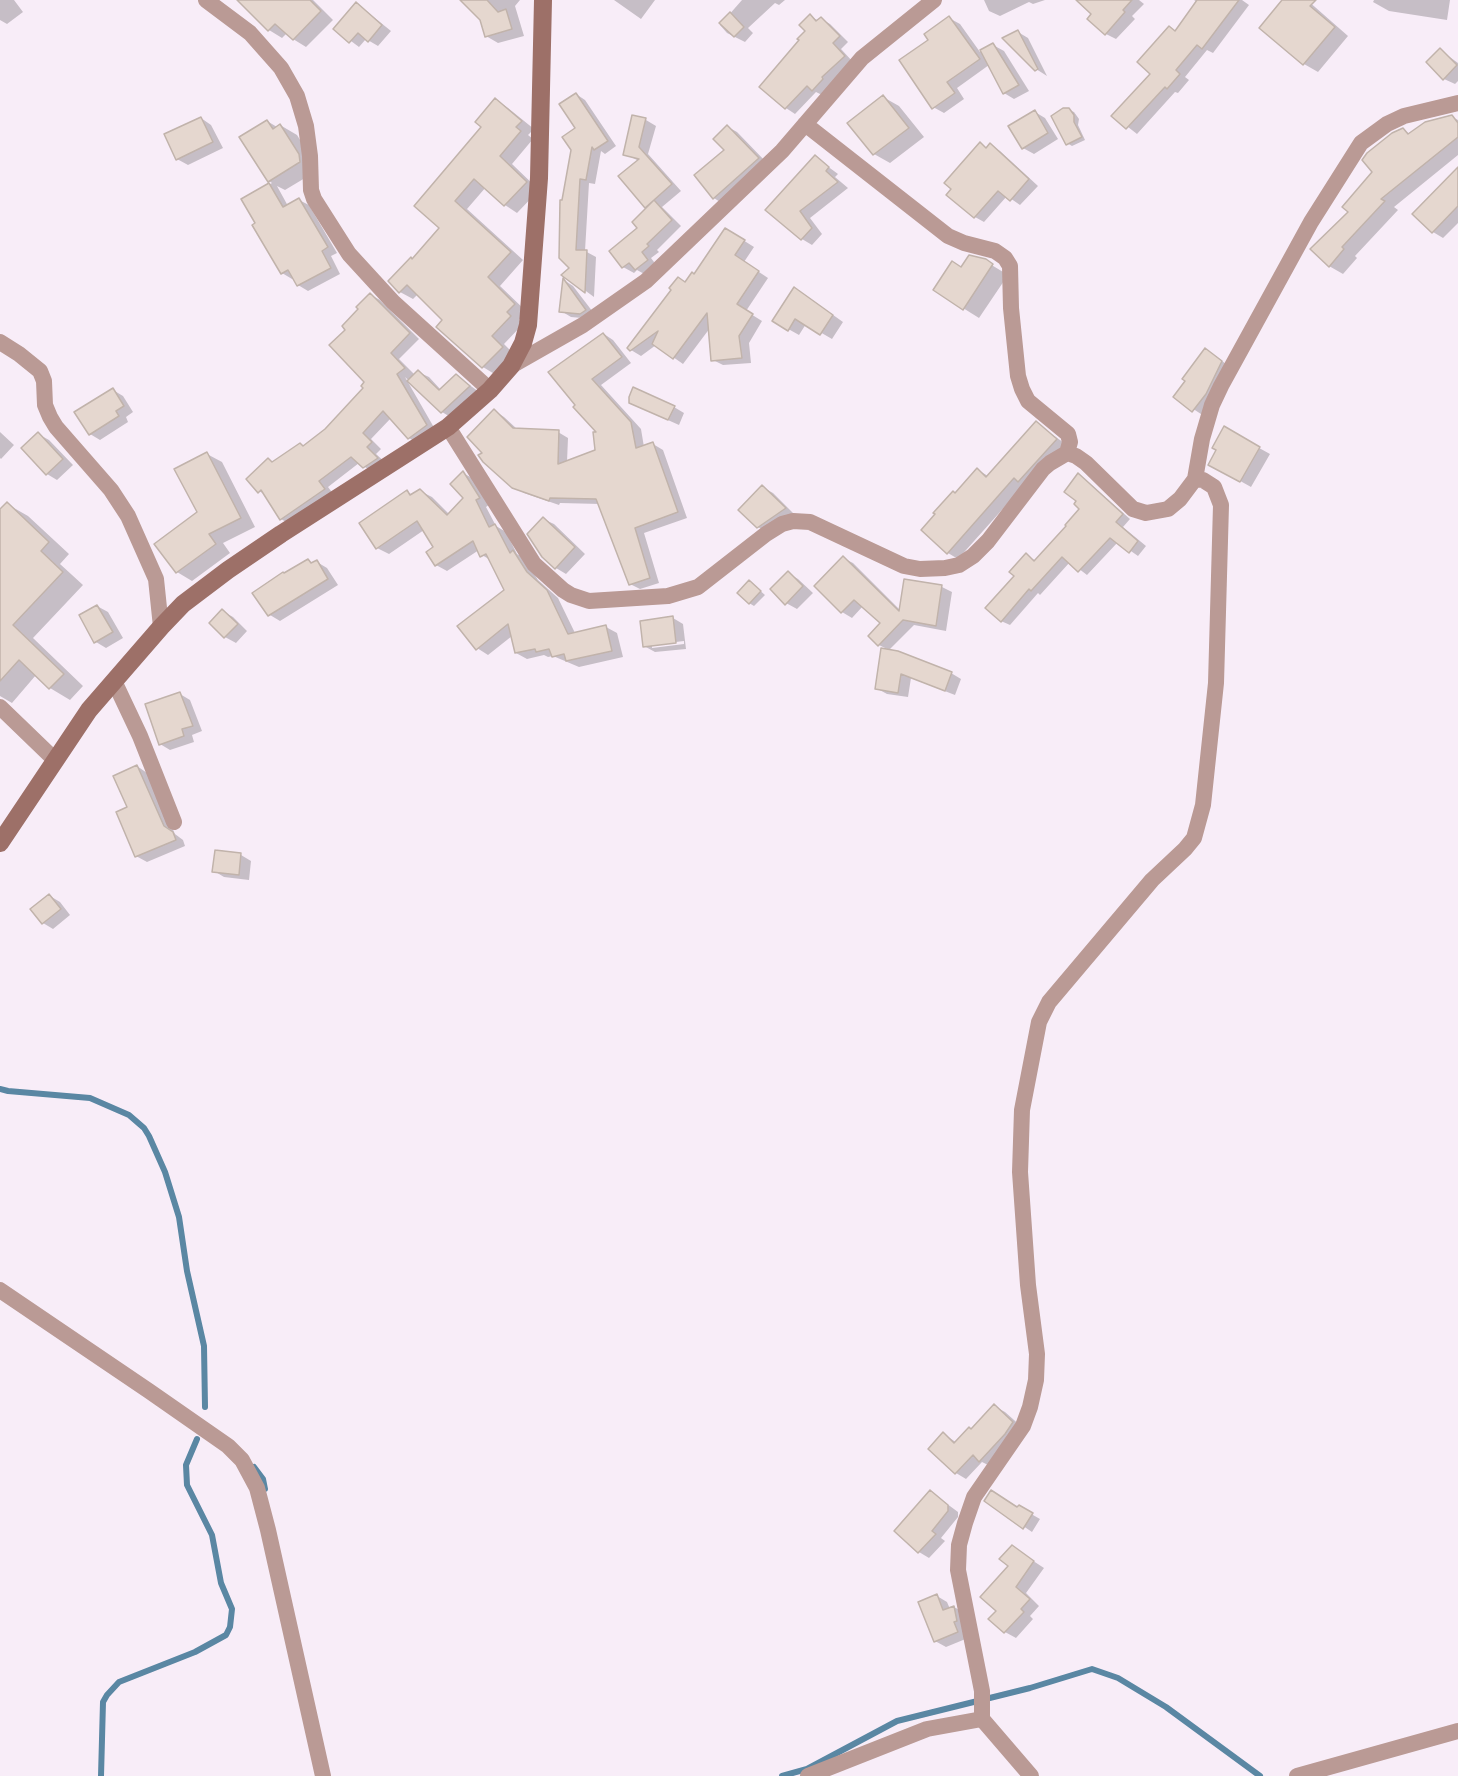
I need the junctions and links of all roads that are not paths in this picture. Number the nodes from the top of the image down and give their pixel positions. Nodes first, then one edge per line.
1 (206, 0) edge
2 (543, 0) edge
3 (934, 0) edge
4 (1458, 103) edge
5 (805, 124) junction
6 (0, 342) edge
7 (511, 366) junction
8 (490, 390) junction
9 (448, 427) junction
10 (1067, 453) junction
11 (1195, 479) junction
12 (161, 627) junction
13 (114, 681) junction
14 (0, 707) edge
15 (55, 760) junction
16 (174, 822) dead end
17 (0, 843) edge
18 (0, 1290) edge
19 (982, 1719) junction
20 (1458, 1731) edge
21 (323, 1776) edge
22 (808, 1776) edge
23 (1031, 1776) edge
24 (1296, 1776) edge

1 - 8 street
2 - 7 main road
3 - 5 street
4 - 11 street
5 - 7 street
5 - 10 street
6 - 12 street
7 - 8 main road
8 - 9 main road
9 - 10 street
9 - 12 main road
10 - 11 street
11 - 19 street
12 - 13 main road
13 - 15 main road
13 - 16 street
14 - 15 street
15 - 17 main road
18 - 21 street
19 - 22 street
19 - 23 street
20 - 24 street

